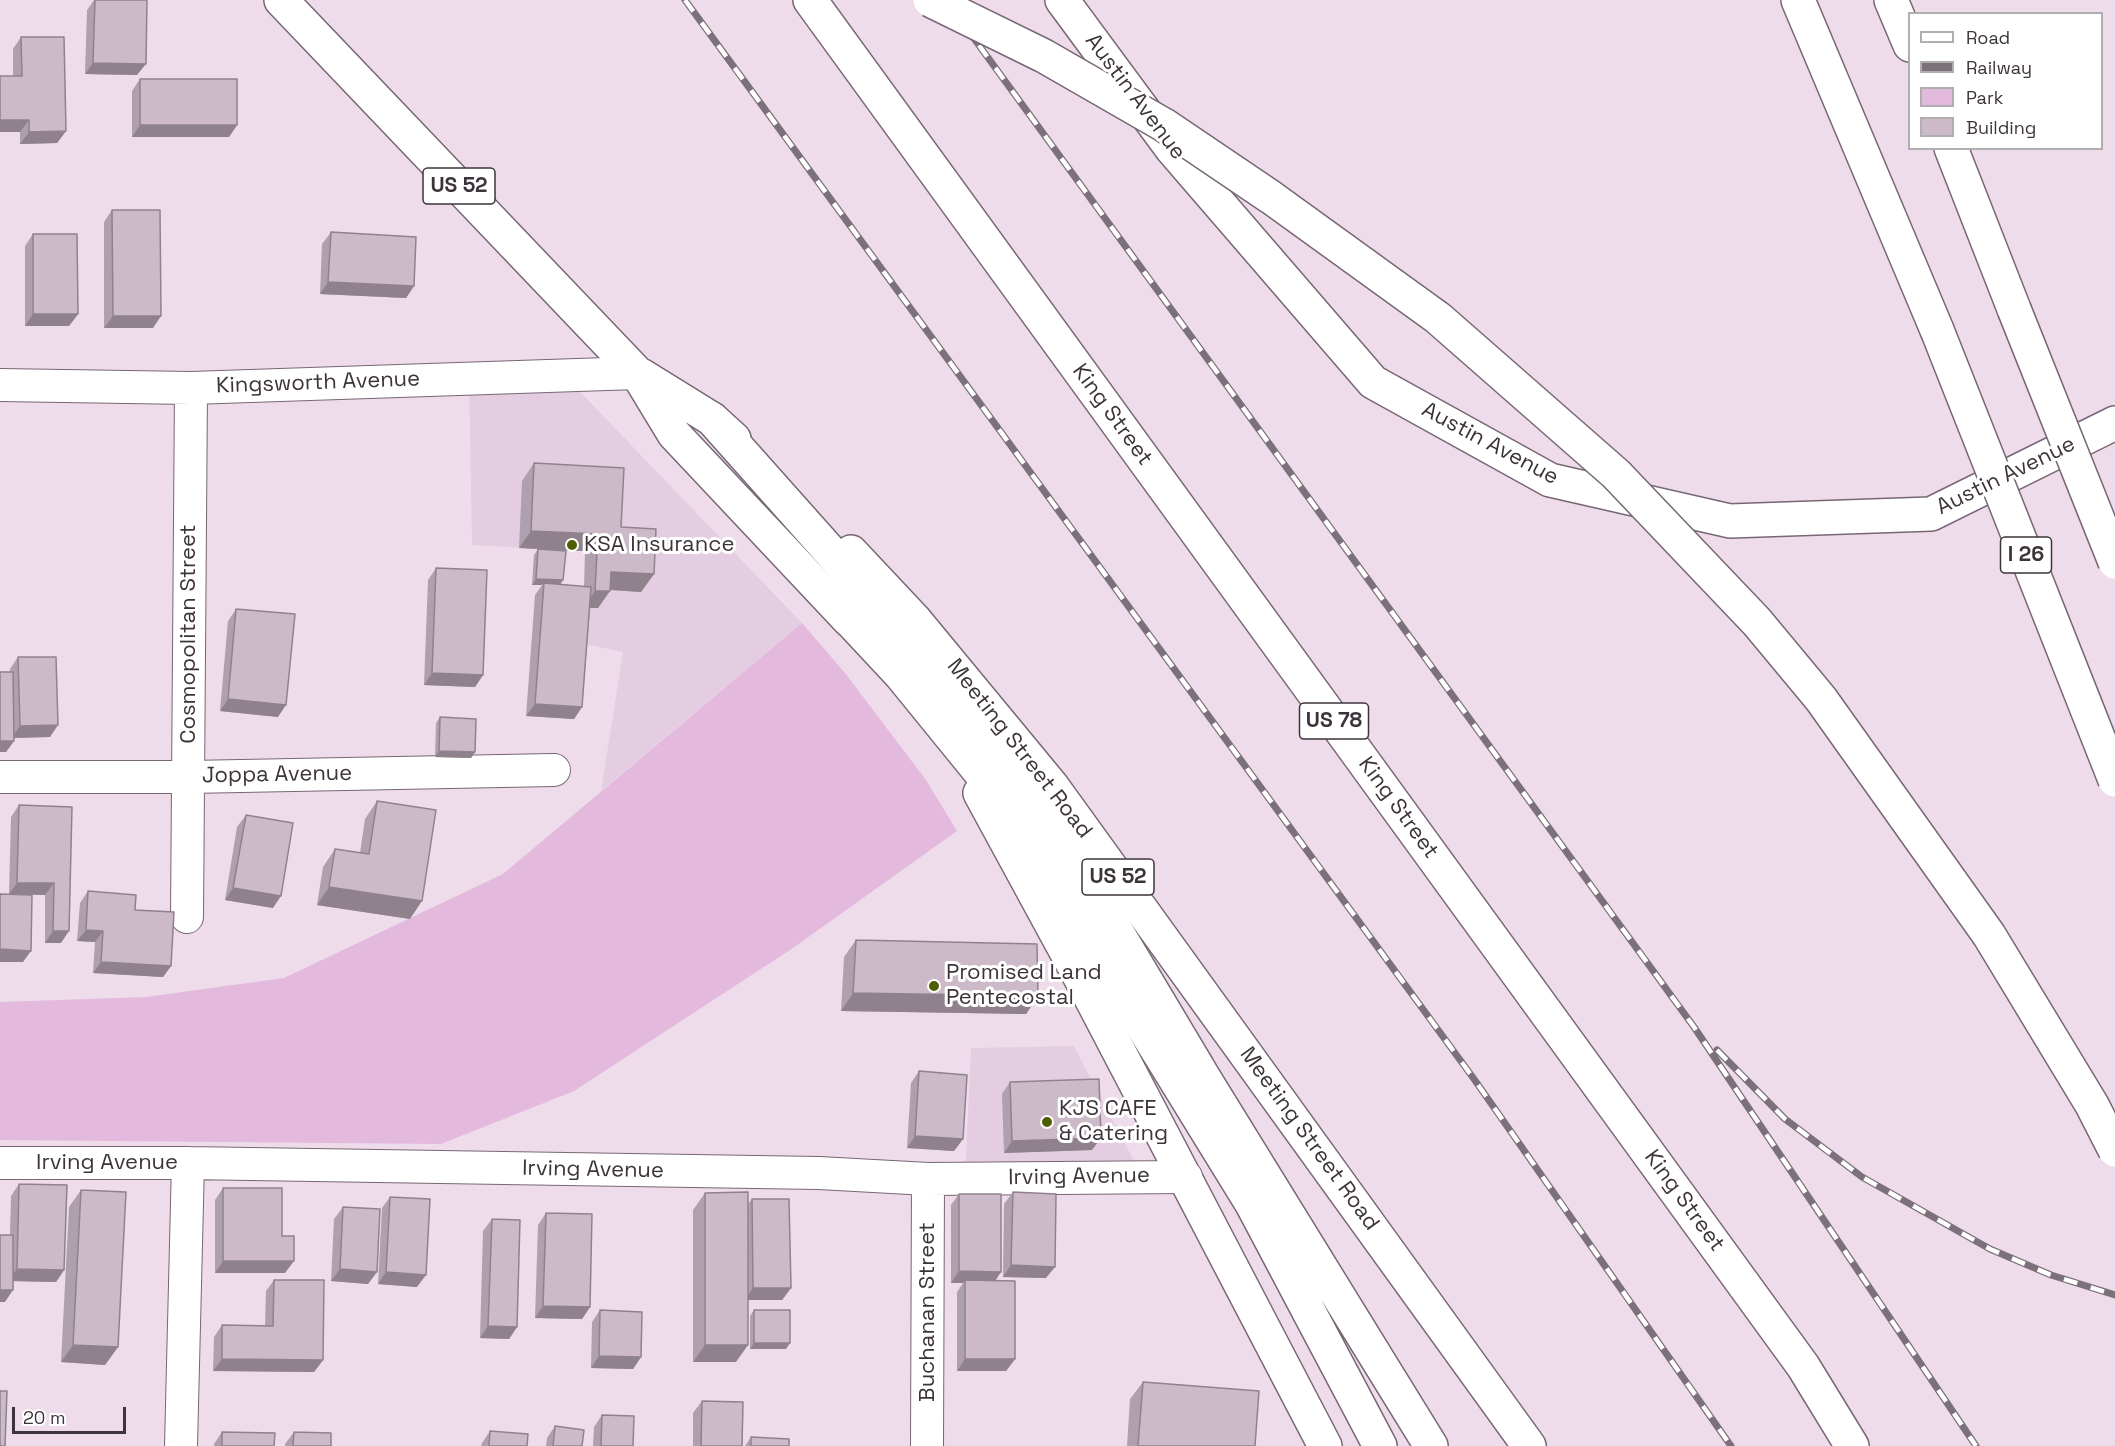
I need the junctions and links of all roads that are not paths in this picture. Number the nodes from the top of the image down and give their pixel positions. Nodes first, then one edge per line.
1 (281, 0) edge
2 (810, 0) edge
3 (930, 0) edge
4 (1062, 0) edge
5 (1798, 0) edge
6 (1892, 0) edge
7 (1908, 40) edge
8 (1952, 150) edge
9 (637, 373) junction
10 (0, 385) edge
11 (191, 388) junction
12 (712, 419) junction
13 (2115, 423) edge
14 (2115, 562) edge
15 (831, 600) junction
16 (554, 770) dead end
17 (0, 777) edge
18 (189, 777) junction
19 (2115, 780) edge
20 (187, 917) dead end
21 (2115, 1150) edge
22 (0, 1163) edge
23 (188, 1163) junction
24 (1186, 1177) junction
25 (928, 1179) junction
26 (180, 1446) edge
27 (927, 1446) edge
28 (1325, 1446) edge
29 (1380, 1446) edge
30 (1431, 1446) edge
31 (1529, 1446) edge
32 (1852, 1446) edge

1 - 9 main road, Meeting Street Road / US 52
2 - 32 main road, King Street / US 78
3 - 21 main road, bridge
4 - 13 main road, Austin Avenue
5 - 19 main road, I 26, bridge
6 - 7 main road
8 - 14 main road, bridge
9 - 11 street, Kingsworth Avenue
9 - 12 main road, Meeting Street Road / US 52
9 - 15 main road, Meeting Street Road / US 52
10 - 11 street, Kingsworth Avenue
11 - 18 street, Cosmopolitan Street
12 - 30 main road
12 - 31 main road, Meeting Street Road / US 52
15 - 24 main road, Meeting Street Road / US 52
15 - 29 main road
16 - 18 street, Joppa Avenue
17 - 18 street, Joppa Avenue
18 - 20 street, Cosmopolitan Street
22 - 23 street, Irving Avenue
23 - 25 street, Irving Avenue
23 - 26 street
24 - 25 street, Irving Avenue
24 - 28 main road, Meeting Street Road / US 52
25 - 27 street, Buchanan Street

